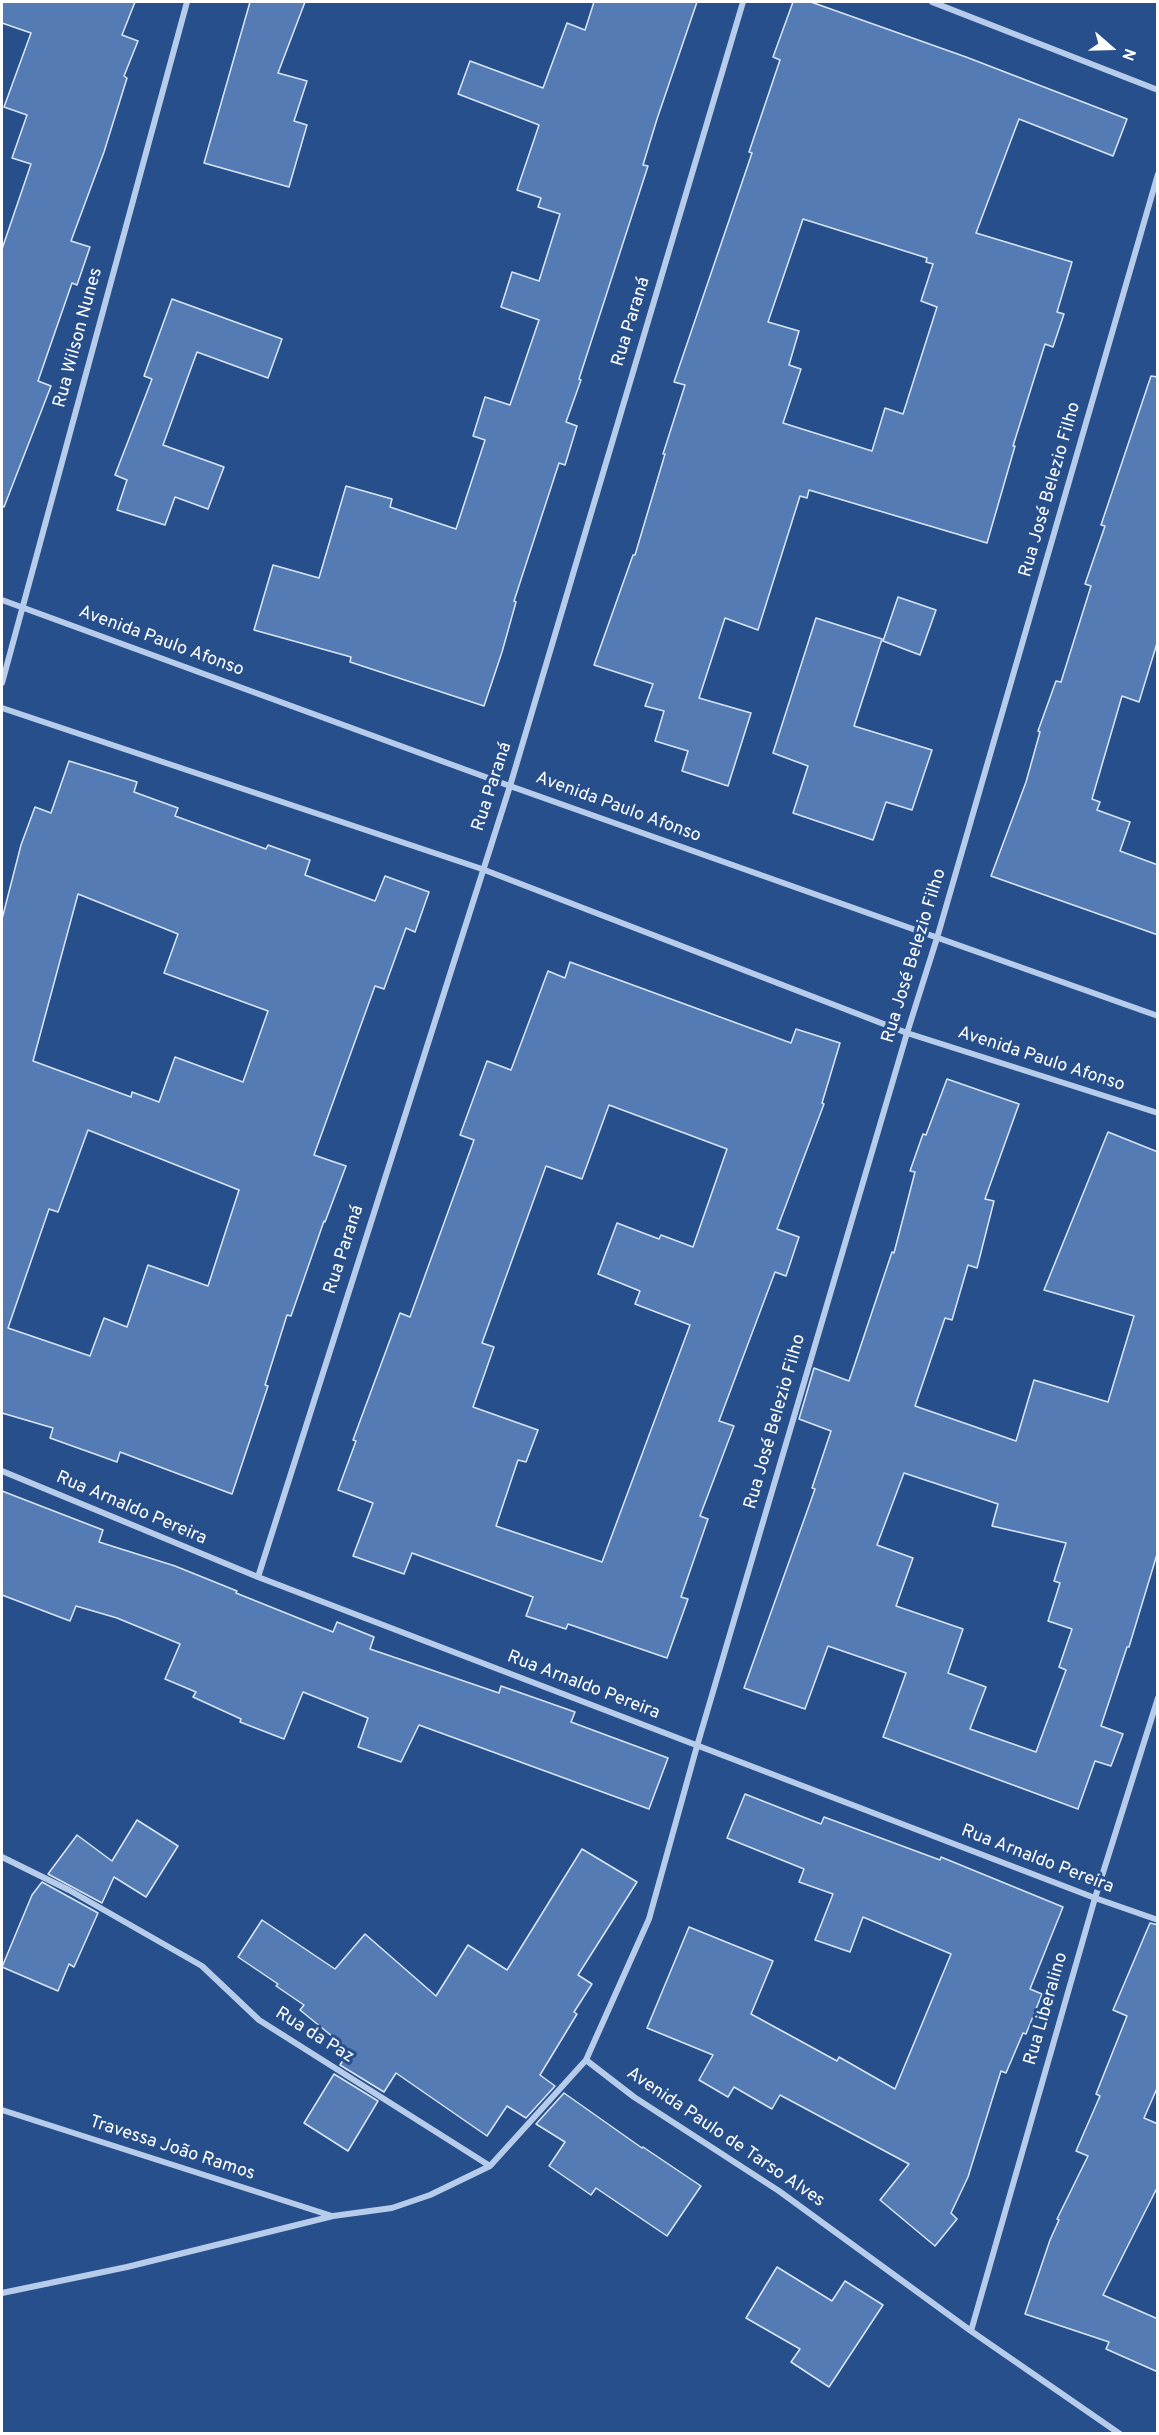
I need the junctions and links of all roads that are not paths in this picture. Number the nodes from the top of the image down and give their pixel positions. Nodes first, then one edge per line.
1 (187, 2) edge
2 (743, 2) edge
3 (932, 2) edge
4 (1158, 90) edge
5 (1158, 174) edge
6 (2, 600) edge
7 (21, 606) junction
8 (2, 683) edge
9 (2, 708) edge
10 (510, 786) junction
11 (482, 869) junction
12 (937, 938) junction
13 (1158, 1016) edge
14 (907, 1033) junction
15 (1158, 1113) edge
16 (2, 1471) edge
17 (258, 1577) junction
18 (1158, 1698) edge
19 (697, 1746) junction
20 (2, 1857) edge
21 (1095, 1898) junction
22 (1158, 1920) edge
23 (586, 2060) junction
24 (2, 2110) edge
25 (490, 2166) junction
26 (333, 2216) junction
27 (2, 2293) edge
28 (971, 2331) junction
29 (1120, 2433) edge

1 - 7 street, Rua Wilson Nunes
2 - 10 street, Rua Paraná
3 - 4 street
5 - 12 street, Rua José Belezio Filho
6 - 7 street, Avenida Paulo Afonso
7 - 8 street, Rua Wilson Nunes
7 - 10 street, Avenida Paulo Afonso
9 - 11 street, Avenida Paulo Afonso
10 - 11 street, Rua Paraná
10 - 12 street, Avenida Paulo Afonso
11 - 14 street, Avenida Paulo Afonso
11 - 17 street, Rua Paraná
12 - 13 street, Avenida Paulo Afonso
12 - 14 street, Rua José Belezio Filho
14 - 15 street, Avenida Paulo Afonso
14 - 19 street, Rua José Belezio Filho
16 - 17 street, Rua Arnaldo Pereira
17 - 19 street, Rua Arnaldo Pereira
18 - 21 street, Rua Liberalino
19 - 21 street, Rua Arnaldo Pereira
19 - 23 street
20 - 25 street, Rua da Paz
21 - 22 street, Rua Arnaldo Pereira
21 - 28 street, Rua Liberalino
23 - 25 street
23 - 28 street, Avenida Paulo de Tarso Alves
24 - 26 street, Travessa João Ramos
25 - 26 street
26 - 27 street
28 - 29 street, Avenida Paulo de Tarso Alves

